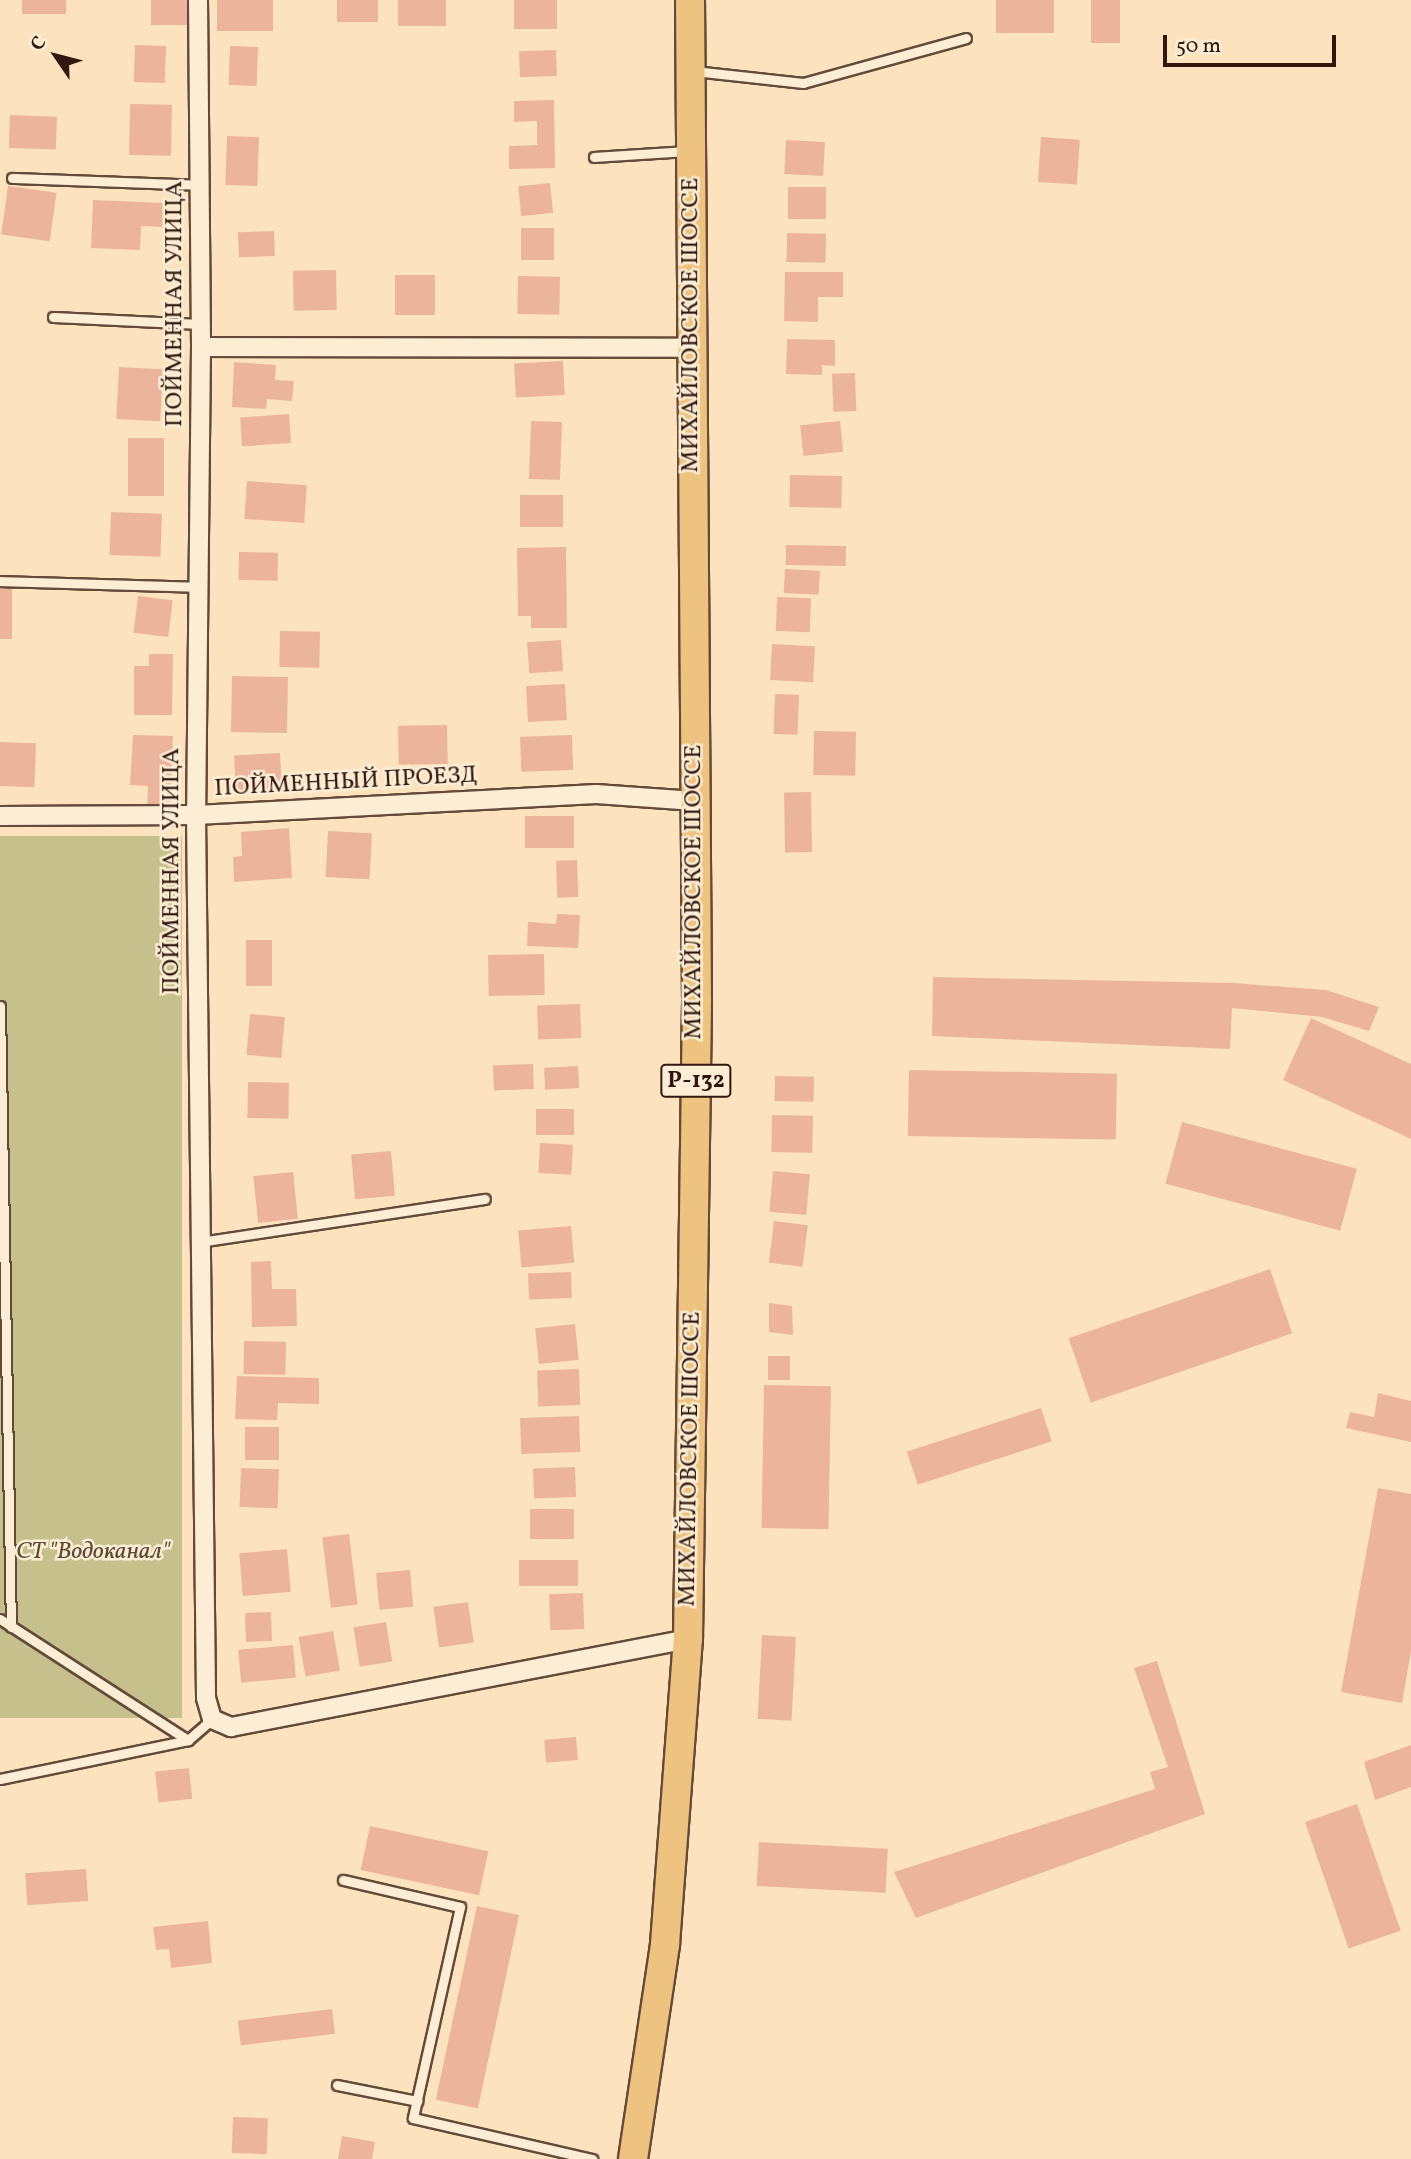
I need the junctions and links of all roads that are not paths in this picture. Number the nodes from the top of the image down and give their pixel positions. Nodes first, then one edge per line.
1 (198, 0) edge
2 (690, 0) edge
3 (966, 38) dead end
4 (690, 70) junction
5 (692, 150) junction
6 (594, 157) dead end
7 (12, 178) dead end
8 (200, 185) junction
9 (53, 317) dead end
10 (201, 324) junction
11 (201, 347) junction
12 (692, 348) junction
13 (0, 581) edge
14 (199, 587) junction
15 (695, 801) junction
16 (196, 815) junction
17 (0, 816) edge
18 (0, 1006) edge
19 (485, 1199) dead end
20 (200, 1242) junction
21 (0, 1619) edge
22 (11, 1626) junction
23 (688, 1639) junction
24 (212, 1719) junction
25 (188, 1740) junction
26 (0, 1779) edge
27 (342, 1880) dead end
28 (337, 2085) dead end
29 (417, 2101) junction
30 (592, 2159) edge
31 (633, 2159) edge

1 - 8 street, ПОЙМЕННАЯ УЛИЦА
2 - 4 main road, МИХАЙЛОВСКОЕ ШОССЕ / Р-132
3 - 4 lane
4 - 5 main road, МИХАЙЛОВСКОЕ ШОССЕ / Р-132
5 - 6 lane
5 - 12 main road, МИХАЙЛОВСКОЕ ШОССЕ / Р-132
7 - 8 lane
8 - 10 street, ПОЙМЕННАЯ УЛИЦА
9 - 10 lane
10 - 11 street, ПОЙМЕННАЯ УЛИЦА
11 - 12 street
11 - 14 street, ПОЙМЕННАЯ УЛИЦА
12 - 15 main road, МИХАЙЛОВСКОЕ ШОССЕ / Р-132
13 - 14 lane
14 - 16 street, ПОЙМЕННАЯ УЛИЦА
15 - 16 street, ПОЙМЕННЫЙ ПРОЕЗД
15 - 23 main road, МИХАЙЛОВСКОЕ ШОССЕ / Р-132
16 - 17 street, ПОЙМЕННЫЙ ПРОЕЗД
16 - 20 street, ПОЙМЕННАЯ УЛИЦА
18 - 22 lane
19 - 20 lane
20 - 24 street, ПОЙМЕННАЯ УЛИЦА
21 - 22 lane
22 - 25 lane
23 - 24 street
23 - 31 main road, МИХАЙЛОВСКОЕ ШОССЕ / Р-132
24 - 25 lane
25 - 26 lane
27 - 29 lane
28 - 29 lane
29 - 30 lane

